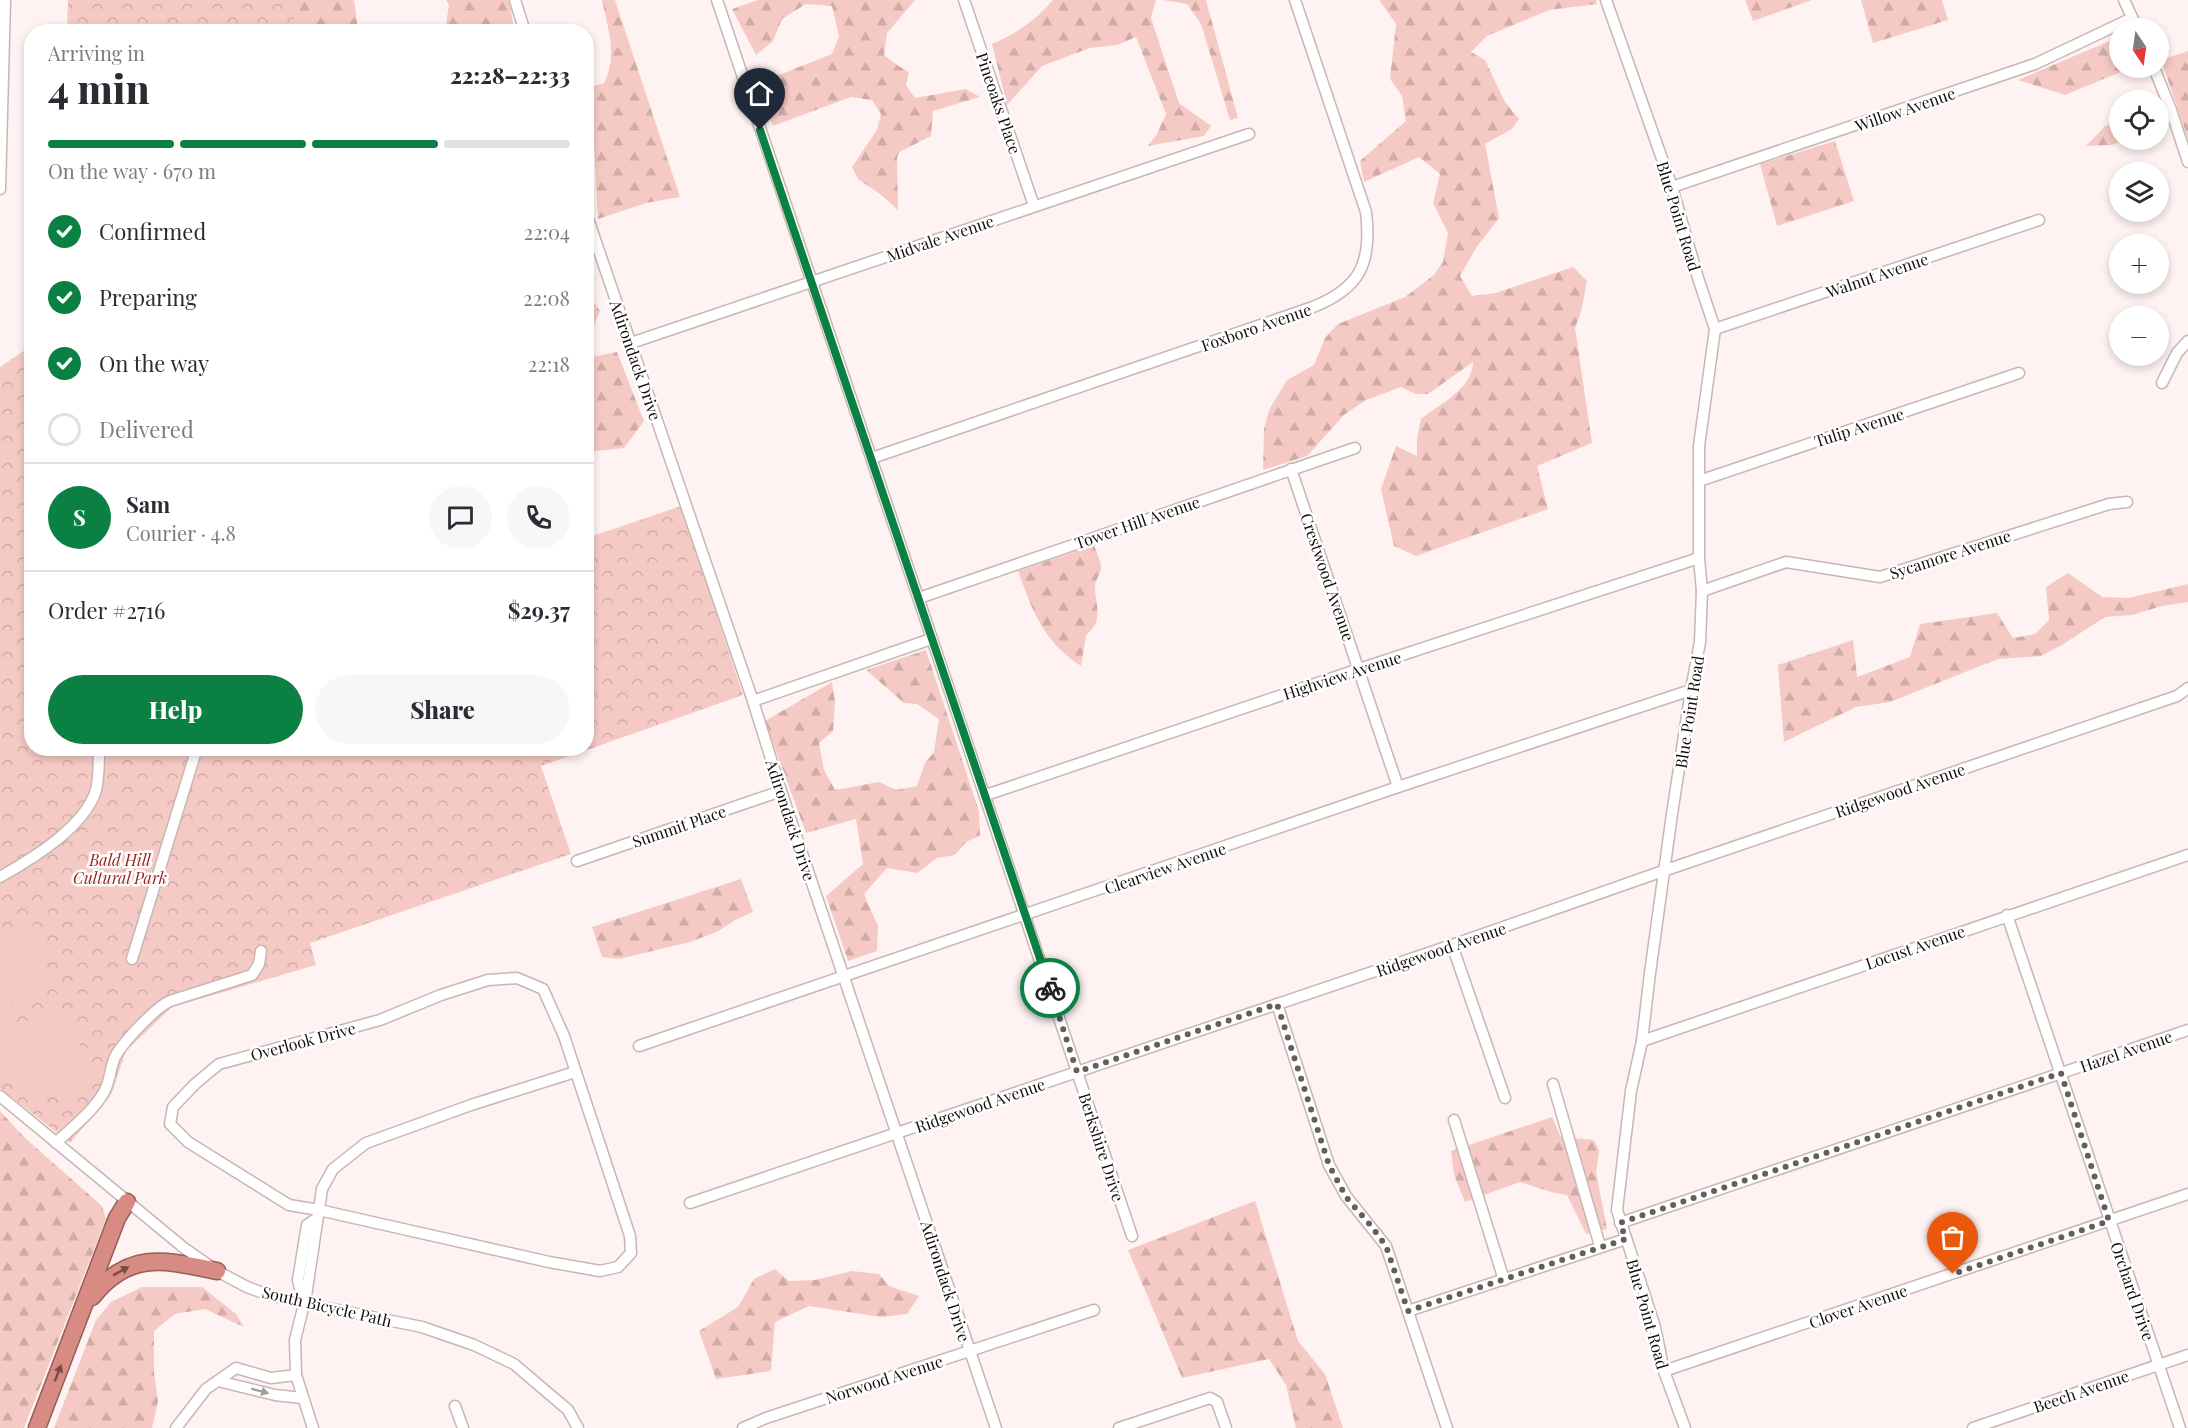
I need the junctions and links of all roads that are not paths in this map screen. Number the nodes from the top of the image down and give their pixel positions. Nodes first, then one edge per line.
1 (5, 0) edge
2 (515, 0) edge
3 (717, 0) edge
4 (964, 0) edge
5 (1295, 0) edge
6 (1606, 0) edge
7 (2124, 0) edge
8 (2132, 18) edge
9 (522, 24) edge
10 (2109, 33) edge
11 (2158, 78) edge
12 (1249, 134) dead end
13 (2188, 162) edge
14 (1672, 187) junction
15 (0, 189) edge
16 (1034, 206) junction
17 (2039, 220) dead end
18 (594, 236) edge
19 (810, 282) junction
20 (1715, 329) junction
21 (2188, 341) edge
22 (631, 343) junction
23 (2019, 373) dead end
24 (2162, 383) dead end
25 (1355, 448) dead end
26 (872, 458) junction
27 (1291, 469) junction
28 (1699, 481) junction
29 (2127, 502) dead end
30 (1699, 558) junction
31 (1702, 591) junction
32 (919, 598) junction
33 (931, 639) junction
34 (1359, 669) junction
35 (2188, 688) edge
36 (1691, 690) junction
37 (753, 701) junction
38 (99, 756) edge
39 (195, 756) edge
40 (1398, 788) junction
41 (781, 791) junction
42 (986, 795) junction
43 (2188, 855) edge
44 (577, 861) dead end
45 (1665, 870) junction
46 (0, 877) edge
47 (2007, 915) junction
48 (1026, 916) junction
49 (1452, 945) junction
50 (261, 951) dead end
51 (132, 958) dead end
52 (844, 977) junction
53 (1277, 1004) junction
54 (2188, 1030) edge
55 (1642, 1041) junction
56 (639, 1046) dead end
57 (575, 1072) junction
58 (1077, 1072) junction
59 (2061, 1073) junction
60 (1553, 1084) dead end
61 (0, 1096) edge
62 (1504, 1098) dead end
63 (1454, 1120) dead end
64 (897, 1133) junction
65 (56, 1143) junction
66 (2188, 1194) edge
67 (127, 1202) junction
68 (690, 1203) dead end
69 (318, 1214) junction
70 (2109, 1221) junction
71 (1620, 1223) junction
72 (1132, 1236) dead end
73 (1626, 1239) junction
74 (1600, 1245) junction
75 (216, 1271) junction
76 (1504, 1280) junction
77 (308, 1296) junction
78 (1094, 1310) dead end
79 (1408, 1311) junction
80 (81, 1313) junction
81 (969, 1351) junction
82 (2188, 1355) edge
83 (2159, 1365) junction
84 (1664, 1371) junction
85 (296, 1375) junction
86 (218, 1381) junction
87 (302, 1398) junction
88 (455, 1406) dead end
89 (38, 1428) edge
90 (176, 1428) edge
91 (313, 1428) edge
92 (463, 1428) edge
93 (578, 1428) edge
94 (743, 1428) edge
95 (996, 1428) edge
96 (1119, 1428) edge
97 (1226, 1428) edge
98 (1447, 1428) edge
99 (1685, 1428) edge
100 (1973, 1428) edge
101 (2180, 1428) edge

1 - 15 street
2 - 9 street
3 - 19 street, Berkshire Drive
4 - 16 street, Pineoaks Place
5 - 26 street, Foxboro Avenue
6 - 14 street, Blue Point Road
7 - 8 street
10 - 14 street, Willow Avenue
11 - 13 street
12 - 16 street, Midvale Avenue
14 - 20 street, Blue Point Road
16 - 19 street, Midvale Avenue
17 - 20 street, Walnut Avenue
18 - 22 street, Adirondack Drive
19 - 22 street, Midvale Avenue
19 - 26 street, Berkshire Drive
20 - 28 street, Blue Point Road
21 - 24 street
22 - 37 street, Adirondack Drive
23 - 28 street, Tulip Avenue
25 - 27 street, Tower Hill Avenue
26 - 32 street, Berkshire Drive
27 - 32 street, Tower Hill Avenue
27 - 34 street, Crestwood Avenue
28 - 30 street, Blue Point Road
29 - 31 street, Sycamore Avenue
30 - 31 street, Blue Point Road
30 - 34 street, Highview Avenue
31 - 36 street, Blue Point Road
32 - 33 street, Berkshire Drive
33 - 37 street
33 - 42 street, Berkshire Drive
34 - 40 street, Crestwood Avenue
34 - 42 street, Highview Avenue
35 - 45 street, Ridgewood Avenue
36 - 40 street, Clearview Avenue
36 - 45 street, Blue Point Road
37 - 41 street, Adirondack Drive
38 - 46 street
39 - 51 street
40 - 48 street, Clearview Avenue
41 - 44 street, Summit Place
41 - 52 street, Adirondack Drive
42 - 48 street, Berkshire Drive
43 - 47 street, Locust Avenue
45 - 49 street, Ridgewood Avenue
45 - 55 street, Blue Point Road
47 - 55 street, Locust Avenue
47 - 59 street, Orchard Drive
48 - 52 street, Clearview Avenue
48 - 58 street, Berkshire Drive
49 - 53 street, Ridgewood Avenue
49 - 62 street
50 - 65 street
52 - 56 street, Clearview Avenue
52 - 64 street, Adirondack Drive
53 - 58 street, Ridgewood Avenue
53 - 79 street
54 - 59 street, Hazel Avenue
55 - 71 street, Blue Point Road
57 - 69 street
57 - 69 street, Overlook Drive
57 - 69 street, Overlook Drive
58 - 64 street, Ridgewood Avenue
58 - 72 street, Berkshire Drive
59 - 70 street, Orchard Drive
59 - 71 street, Hazel Avenue
60 - 74 street
61 - 65 street, South Bicycle Path
63 - 76 street
64 - 68 street, Ridgewood Avenue
64 - 81 street, Adirondack Drive
65 - 67 street, South Bicycle Path
66 - 70 street, Clover Avenue
67 - 75 street, South Bicycle Path
67 - 80 highway
69 - 77 street
69 - 77 street
70 - 83 street, Orchard Drive
70 - 84 street, Clover Avenue
71 - 73 street, Blue Point Road
73 - 74 street
73 - 84 street, Blue Point Road
74 - 76 street
75 - 77 street, South Bicycle Path
80 -> 75 highway
76 - 79 street
77 - 85 street
77 - 93 street, South Bicycle Path
78 - 81 street, Norwood Avenue
79 - 98 street
89 -> 80 highway
81 - 94 street, Norwood Avenue
81 - 95 street, Adirondack Drive
82 - 83 street, Beech Avenue
83 - 100 street, Beech Avenue
83 - 101 street, Orchard Drive
84 - 99 street, Blue Point Road
85 - 86 street
85 - 87 street
86 -> 87 street
86 - 90 street
87 - 91 street
88 - 92 street
96 - 97 street

